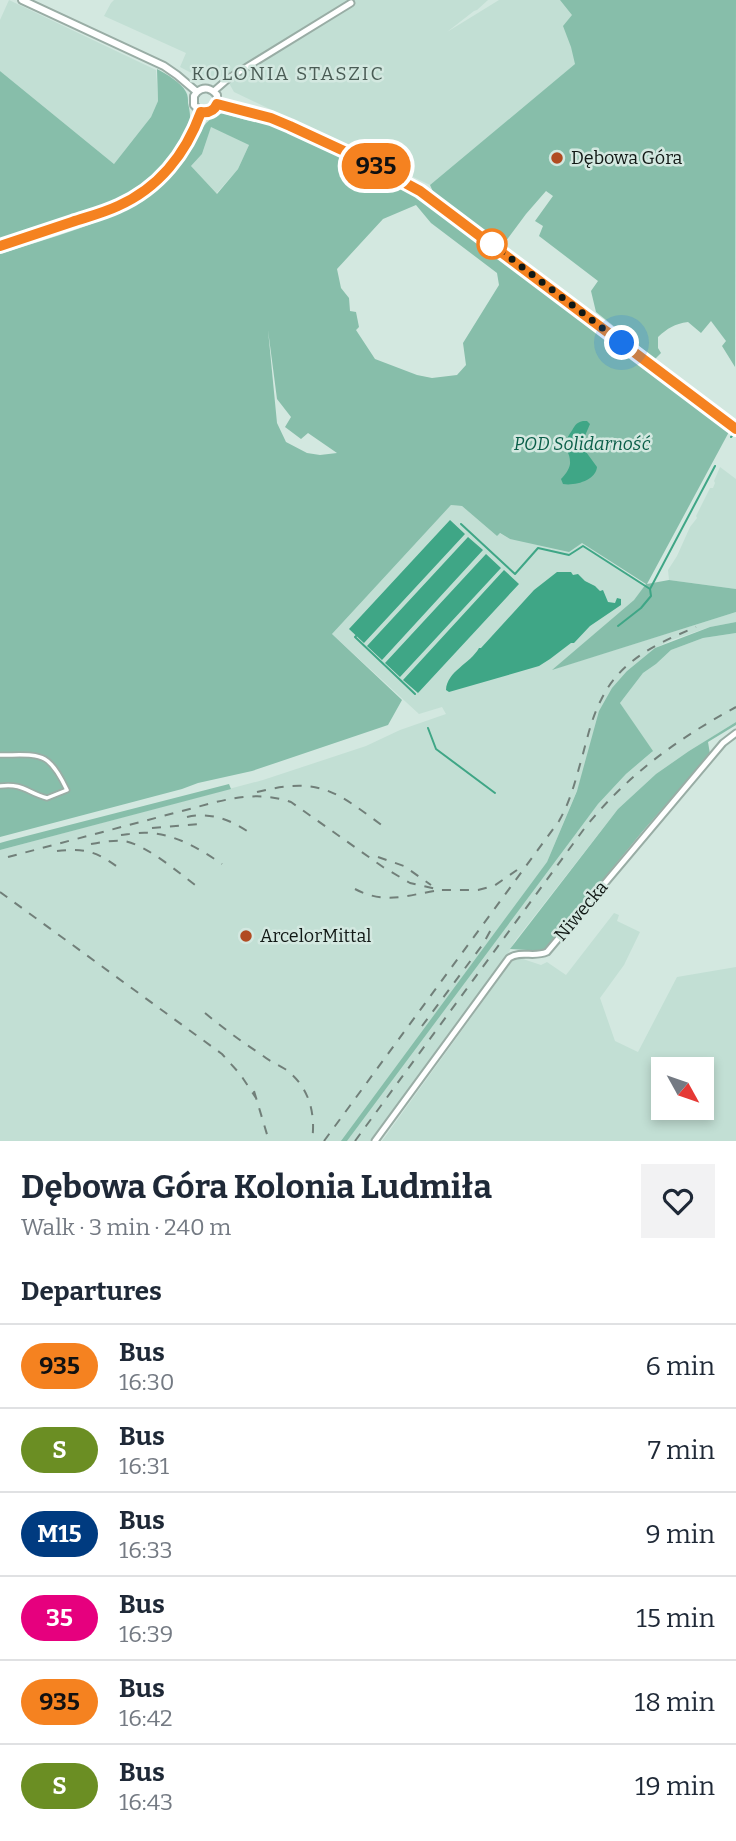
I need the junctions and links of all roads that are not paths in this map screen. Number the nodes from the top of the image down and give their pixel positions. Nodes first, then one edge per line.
1 (22, 0) edge
2 (351, 3) dead end
3 (214, 91) junction
4 (197, 92) junction
5 (217, 104) junction
6 (201, 112) junction
7 (0, 246) edge
8 (736, 429) edge
9 (736, 733) edge
10 (0, 755) edge
11 (0, 786) edge
12 (374, 1141) edge

1 - 4 street
2 - 3 street
3 - 4 street
3 - 5 street
4 - 6 street
5 - 6 street
5 - 8 street
6 - 7 street
9 - 12 street, Niwecka
10 - 11 street

